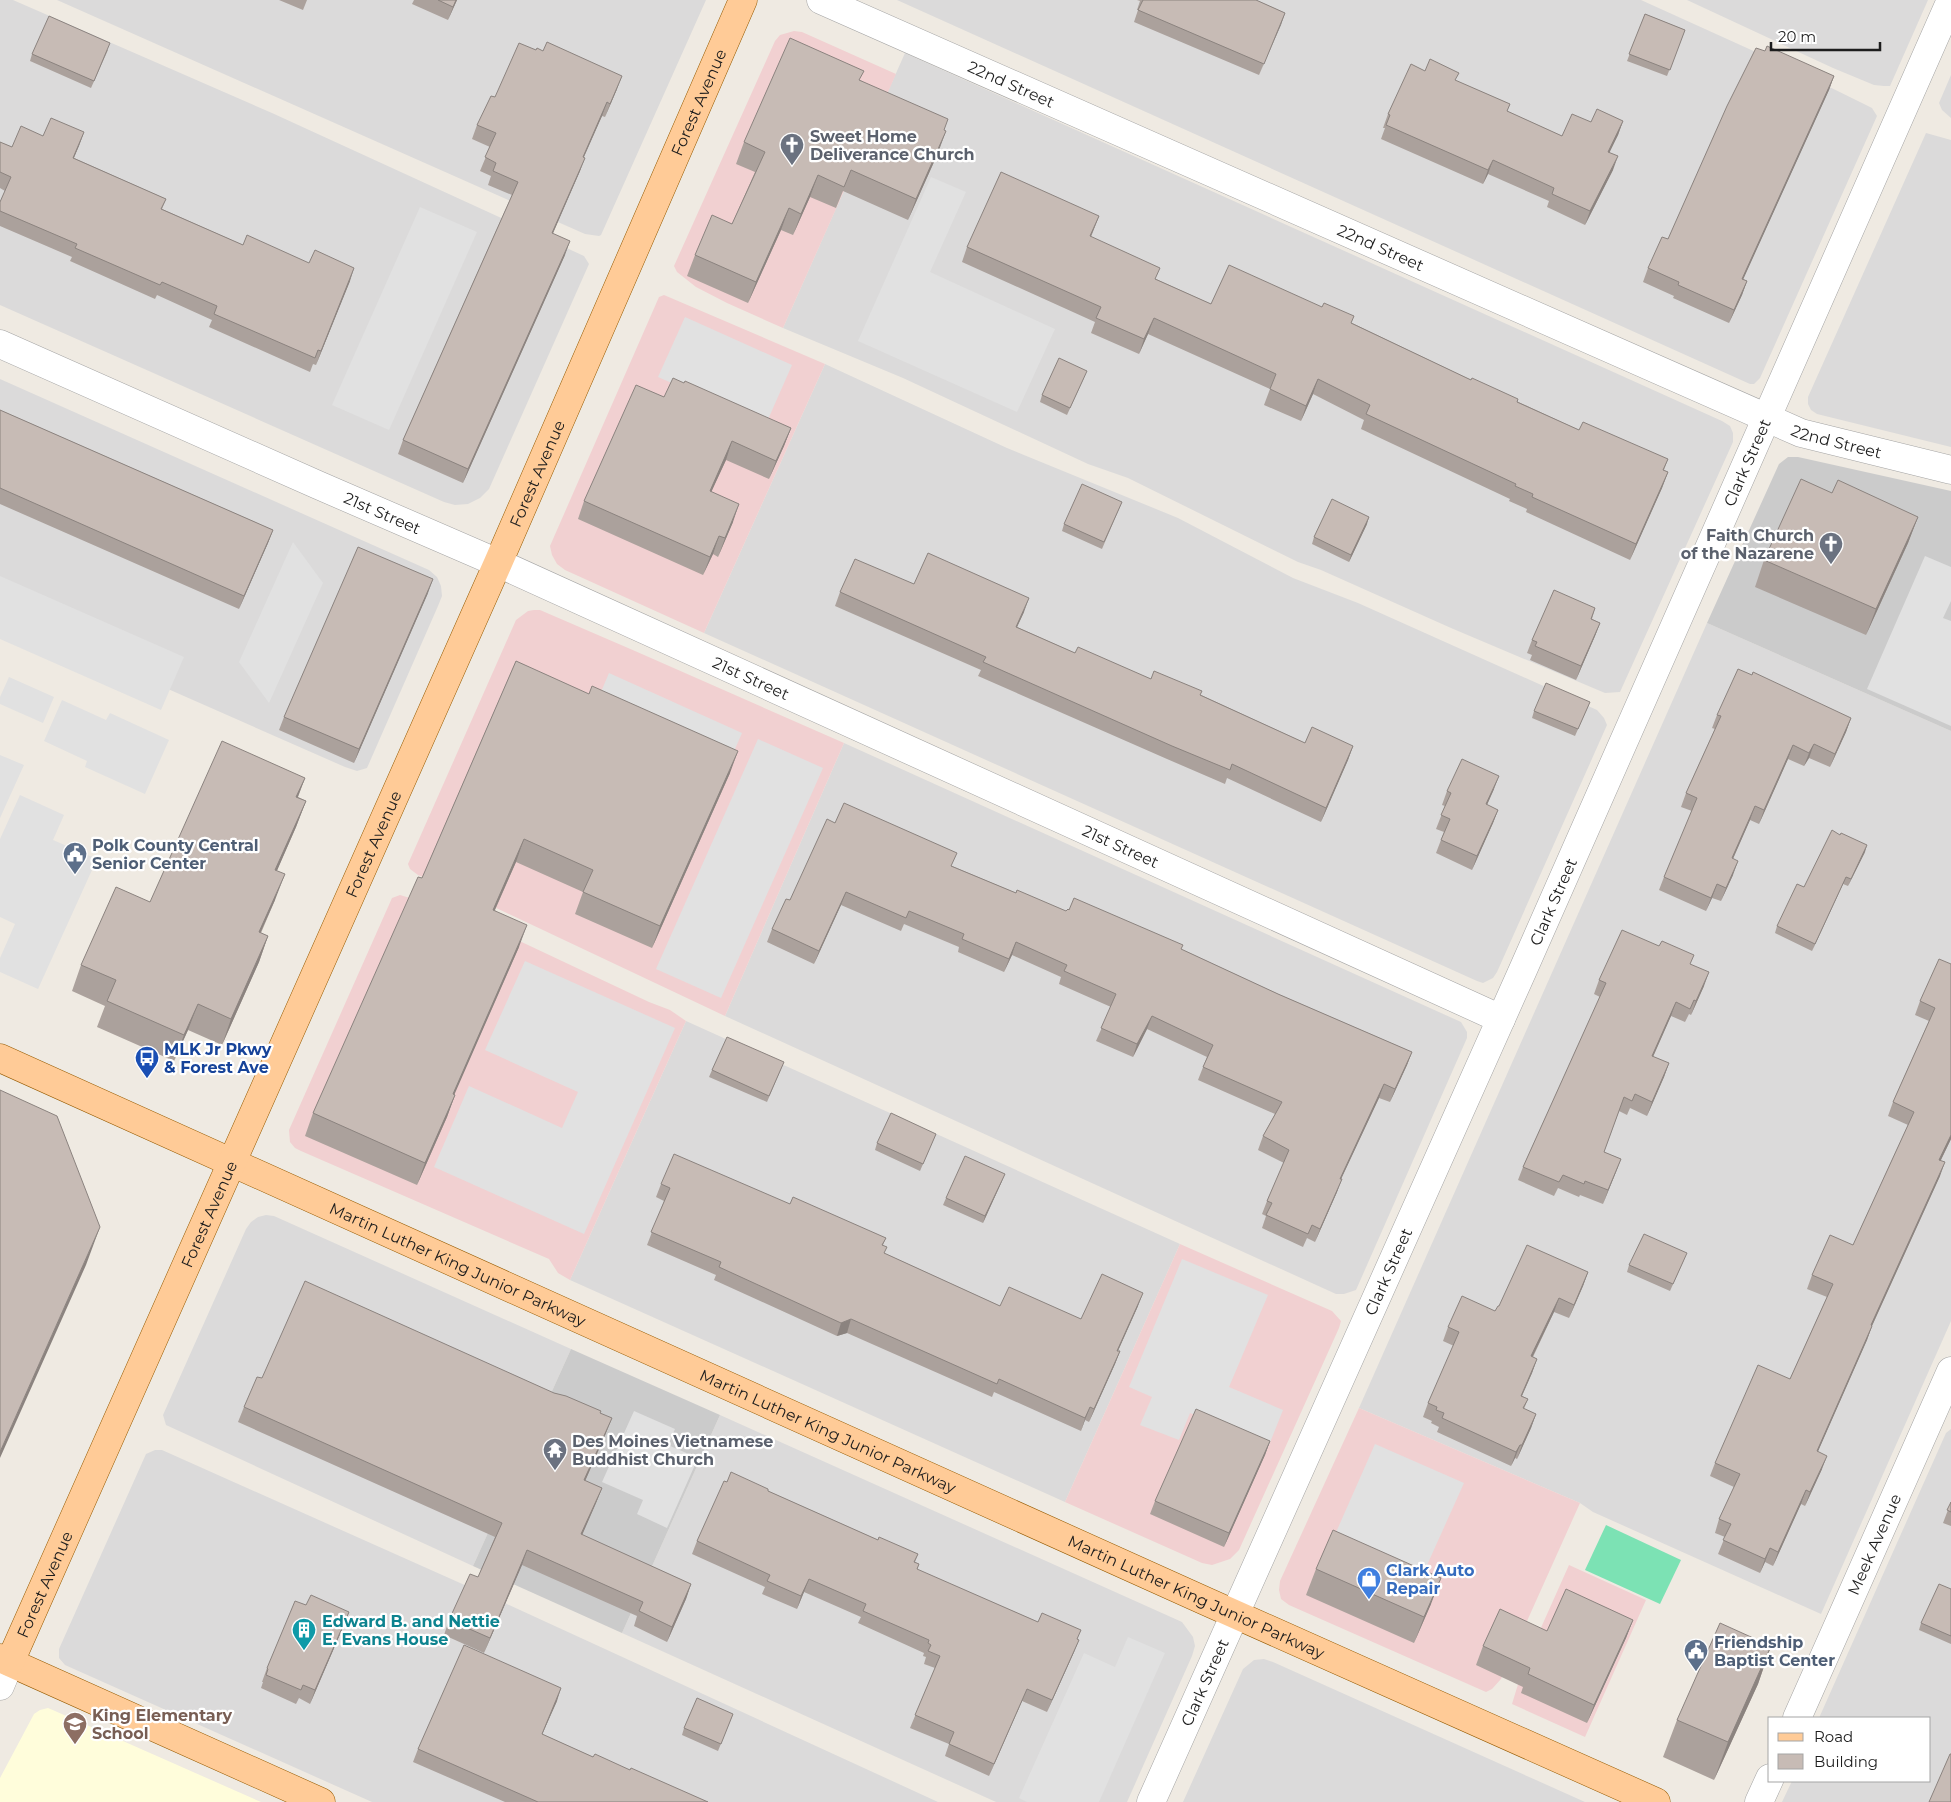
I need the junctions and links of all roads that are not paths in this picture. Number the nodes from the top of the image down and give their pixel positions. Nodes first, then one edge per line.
1 (743, 0) edge
2 (821, 0) edge
3 (1951, 0) edge
4 (0, 344) edge
5 (1767, 418) junction
6 (1951, 470) edge
7 (498, 563) junction
8 (1501, 1019) junction
9 (0, 1058) edge
10 (234, 1163) junction
11 (1948, 1386) edge
12 (1234, 1614) junction
13 (3, 1668) edge
14 (1797, 1717) edge
15 (1768, 1782) edge
16 (321, 1802) edge
17 (1151, 1802) edge
18 (1656, 1802) edge
19 (1759, 1802) edge

1 - 7 main road, Forest Avenue
2 - 5 street, 22nd Street
3 - 5 street, Clark Street
4 - 7 street, 21st Street
5 - 6 street, 22nd Street
5 - 8 street, Clark Street
7 - 8 street, 21st Street
7 - 10 main road, Forest Avenue
8 - 12 street, Clark Street
9 - 10 main road, Martin Luther King Junior Parkway
10 - 12 main road, Martin Luther King Junior Parkway
10 - 13 main road, Forest Avenue
11 - 14 street, Meek Avenue
12 - 17 street, Clark Street
12 - 18 main road, Martin Luther King Junior Parkway
13 - 16 main road
15 - 19 street

